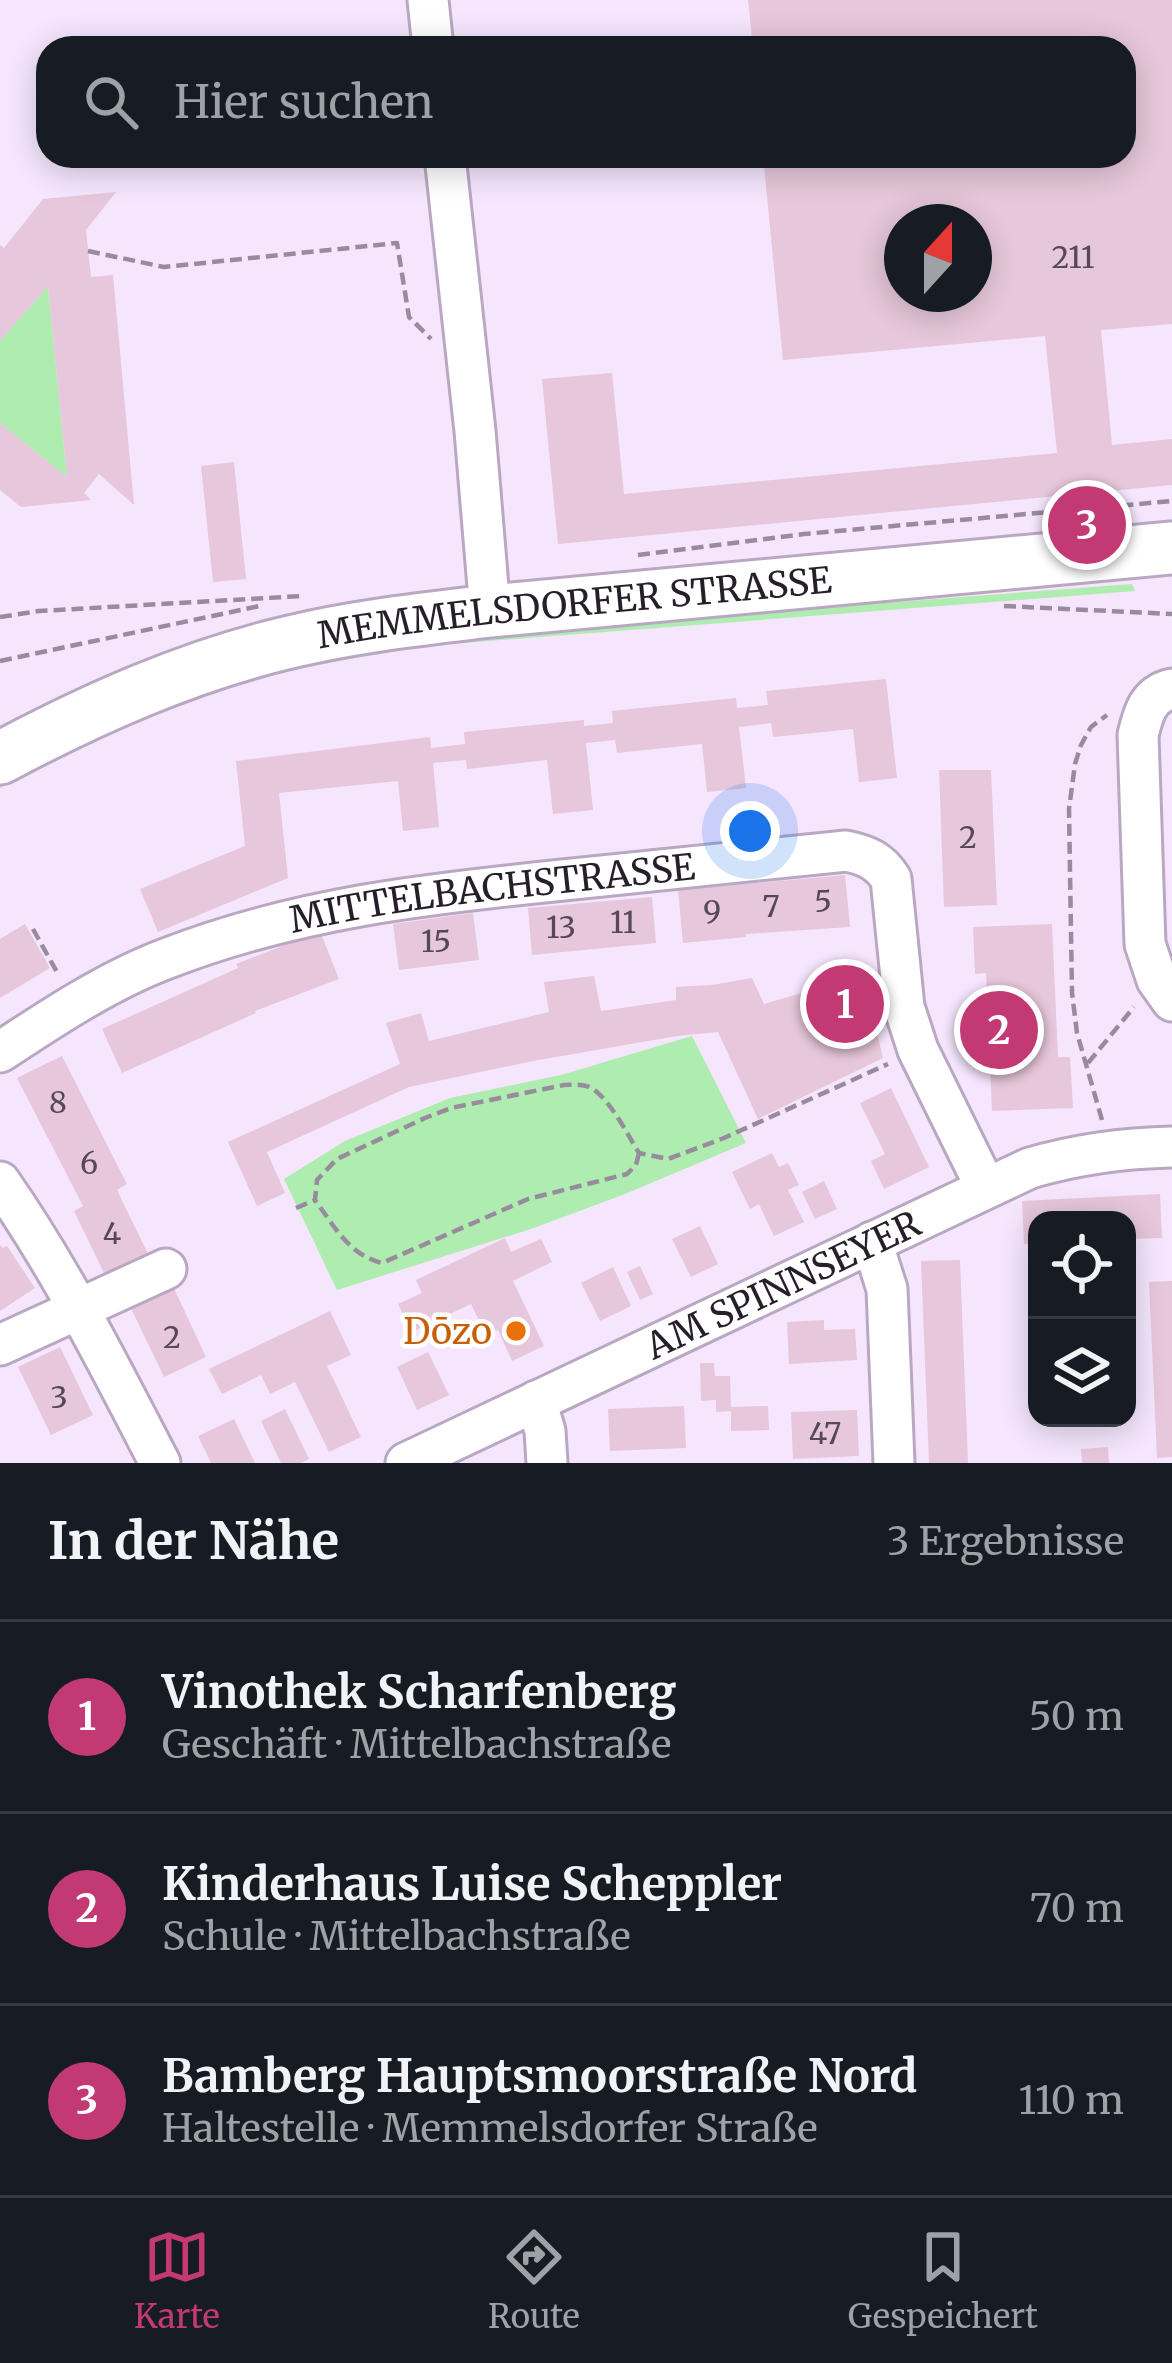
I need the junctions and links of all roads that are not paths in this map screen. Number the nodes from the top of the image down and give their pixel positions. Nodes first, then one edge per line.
1 (428, 0) edge
2 (432, 36) edge
3 (446, 168) edge
4 (1172, 548) edge
5 (490, 611) junction
6 (1166, 690) edge
7 (0, 758) edge
8 (1165, 990) edge
9 (0, 1052) edge
10 (1172, 1147) edge
11 (0, 1182) edge
12 (986, 1188) junction
13 (872, 1242) junction
14 (166, 1269) dead end
15 (79, 1309) junction
16 (0, 1346) edge
17 (536, 1401) junction
18 (160, 1463) edge
19 (406, 1463) edge
20 (547, 1463) edge
21 (894, 1463) edge

1 - 2 street
3 - 5 street
4 - 5 main road, MEMMELSDORFER STRASSE
5 - 7 main road, MEMMELSDORFER STRASSE
6 - 8 street
9 - 12 street, MITTELBACHSTRASSE
10 - 12 street, AM SPINNSEYER
11 - 15 street
12 - 13 street, AM SPINNSEYER
13 - 17 street, AM SPINNSEYER
13 - 21 street
14 - 15 street
15 - 16 street
15 - 18 street
17 - 19 street, AM SPINNSEYER
17 - 20 street

